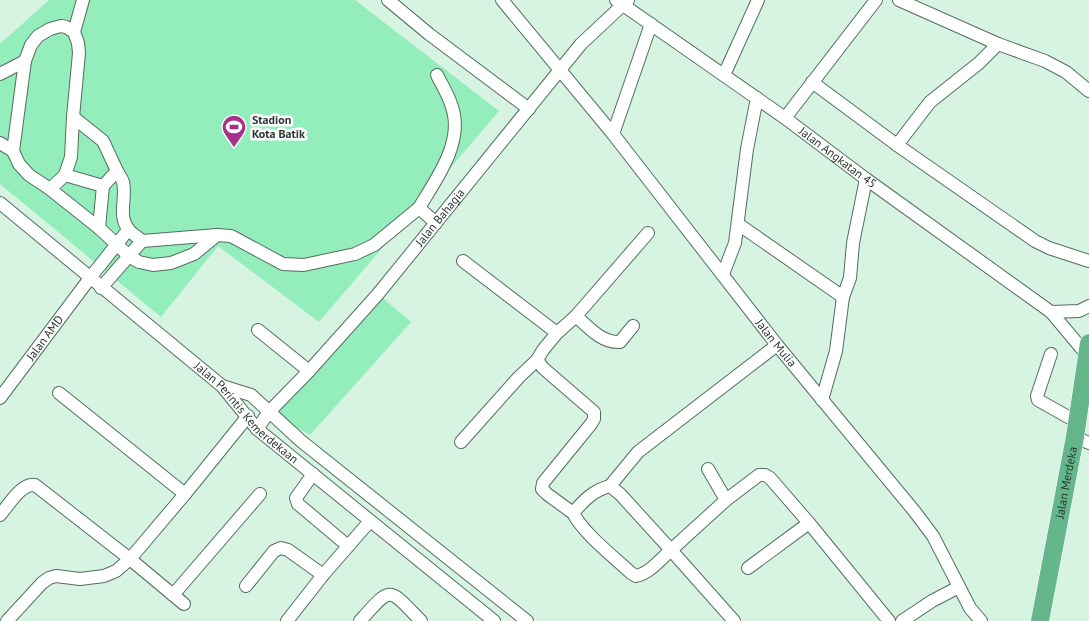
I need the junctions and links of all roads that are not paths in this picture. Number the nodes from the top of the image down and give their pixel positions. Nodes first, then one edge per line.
1 (83, 0) edge
2 (388, 0) edge
3 (502, 0) edge
4 (758, 0) edge
5 (876, 0) edge
6 (899, 0) edge
7 (622, 2) edge
8 (651, 24) junction
9 (74, 32) junction
10 (998, 44) junction
11 (25, 61) junction
12 (560, 71) junction
13 (0, 74) edge
14 (437, 75) dead end
15 (724, 75) junction
16 (812, 82) junction
17 (1089, 91) edge
18 (757, 98) junction
19 (529, 109) junction
20 (73, 117) junction
21 (785, 118) junction
22 (613, 134) junction
23 (0, 143) edge
24 (897, 145) junction
25 (13, 151) junction
26 (117, 171) junction
27 (65, 175) junction
28 (866, 179) junction
29 (103, 186) junction
30 (50, 189) junction
31 (0, 203) edge
32 (419, 208) junction
33 (436, 223) junction
34 (738, 224) junction
35 (99, 228) junction
36 (128, 230) junction
37 (648, 232) dead end
38 (217, 235) junction
39 (142, 241) junction
40 (116, 245) junction
41 (129, 256) junction
42 (1089, 260) edge
43 (463, 261) dead end
44 (723, 274) junction
45 (90, 278) junction
46 (101, 288) junction
47 (844, 297) junction
48 (1089, 306) edge
49 (1051, 312) junction
50 (576, 316) junction
51 (633, 326) dead end
52 (258, 330) dead end
53 (557, 333) junction
54 (777, 345) junction
55 (1088, 349) edge
56 (1051, 354) dead end
57 (537, 360) junction
58 (309, 371) junction
59 (222, 386) junction
60 (59, 393) dead end
61 (0, 398) edge
62 (822, 400) junction
63 (269, 412) junction
64 (248, 416) junction
65 (257, 429) junction
66 (1080, 434) edge
67 (461, 442) dead end
68 (708, 469) dead end
69 (313, 474) junction
70 (610, 486) junction
71 (186, 494) junction
72 (260, 494) dead end
73 (726, 500) junction
74 (573, 513) junction
75 (0, 515) edge
76 (370, 521) junction
77 (809, 523) junction
78 (348, 546) junction
79 (671, 550) junction
80 (130, 559) junction
81 (748, 568) dead end
82 (323, 575) junction
83 (246, 586) dead end
84 (958, 587) junction
85 (172, 595) junction
86 (184, 604) dead end
87 (7, 621) edge
88 (287, 621) edge
89 (360, 621) edge
90 (420, 621) edge
91 (494, 621) edge
92 (527, 621) edge
93 (734, 621) edge
94 (889, 621) edge
95 (902, 621) edge
96 (981, 621) edge
97 (1040, 621) edge

1 - 9 street
2 - 19 street
3 - 12 street, Jalan Mulia
4 - 15 street
5 - 16 street
6 - 10 street
7 - 8 street, Jalan Angkatan 45
7 - 12 street, Jalan Bahagia
8 - 15 street, Jalan Angkatan 45
8 - 22 street
9 - 11 street
9 - 20 street
10 - 17 street
10 - 24 street
11 - 13 street
11 - 25 street
12 - 19 street, Jalan Bahagia
12 - 22 street, Jalan Mulia
14 - 32 street
15 - 18 street, Jalan Angkatan 45
16 - 21 street
16 - 24 street
18 - 21 street, Jalan Angkatan 45
18 - 34 street
19 - 33 street, Jalan Bahagia
20 - 26 street
20 - 27 street
21 - 28 street, Jalan Angkatan 45
22 - 44 street, Jalan Mulia
23 - 25 street
24 - 42 street
25 - 30 street
26 - 29 street
26 - 36 street
27 - 29 street
27 - 30 street
28 - 47 street
28 - 49 street, Jalan Angkatan 45
29 - 35 street
30 - 35 street
31 - 45 street, Jalan Perintis Kemerdekaan
32 - 33 street
32 - 38 street
33 - 58 street, Jalan Bahagia
34 - 44 street
34 - 47 street
35 - 40 street
36 - 39 street
36 - 40 street, Jalan AMD
37 - 50 street
38 - 39 street
38 - 41 street
39 - 41 street
40 - 41 street
40 - 45 street, Jalan AMD
41 - 46 street
43 - 53 street
44 - 54 street, Jalan Mulia
45 - 46 street, Jalan Perintis Kemerdekaan
45 - 61 street, Jalan AMD
46 - 59 street, Jalan Perintis Kemerdekaan
47 - 62 street
48 - 49 street
49 - 55 street, Jalan Angkatan 45
50 - 51 street
50 - 53 street
52 - 58 street
53 - 57 street
54 - 62 street, Jalan Mulia
54 - 70 street
55 - 66 highway, Jalan Merdeka
56 - 66 street
57 - 67 street
57 - 74 street
58 - 63 street, Jalan Bahagia
59 - 63 street
59 - 64 street, Jalan Perintis Kemerdekaan
60 - 71 street
62 - 84 street, Jalan Mulia
63 - 65 street, Jalan Bahagia
63 - 92 street
64 - 65 street, Jalan Perintis Kemerdekaan
64 - 71 street
65 - 69 street, Jalan Perintis Kemerdekaan
66 - 97 highway, Jalan Merdeka
68 - 73 street
69 - 76 street, Jalan Perintis Kemerdekaan
69 - 78 street
70 - 74 street
70 - 79 street
71 - 80 street
72 - 85 street
73 - 77 street
73 - 79 street
74 - 79 street
75 - 80 street
76 - 78 street
76 - 91 street, Jalan Perintis Kemerdekaan
77 - 81 street
77 - 94 street
78 - 82 street
79 - 93 street
80 - 85 street
80 - 87 street
82 - 83 street
82 - 88 street
84 - 95 street
84 - 96 street, Jalan Mulia
85 - 86 street
89 - 90 street

